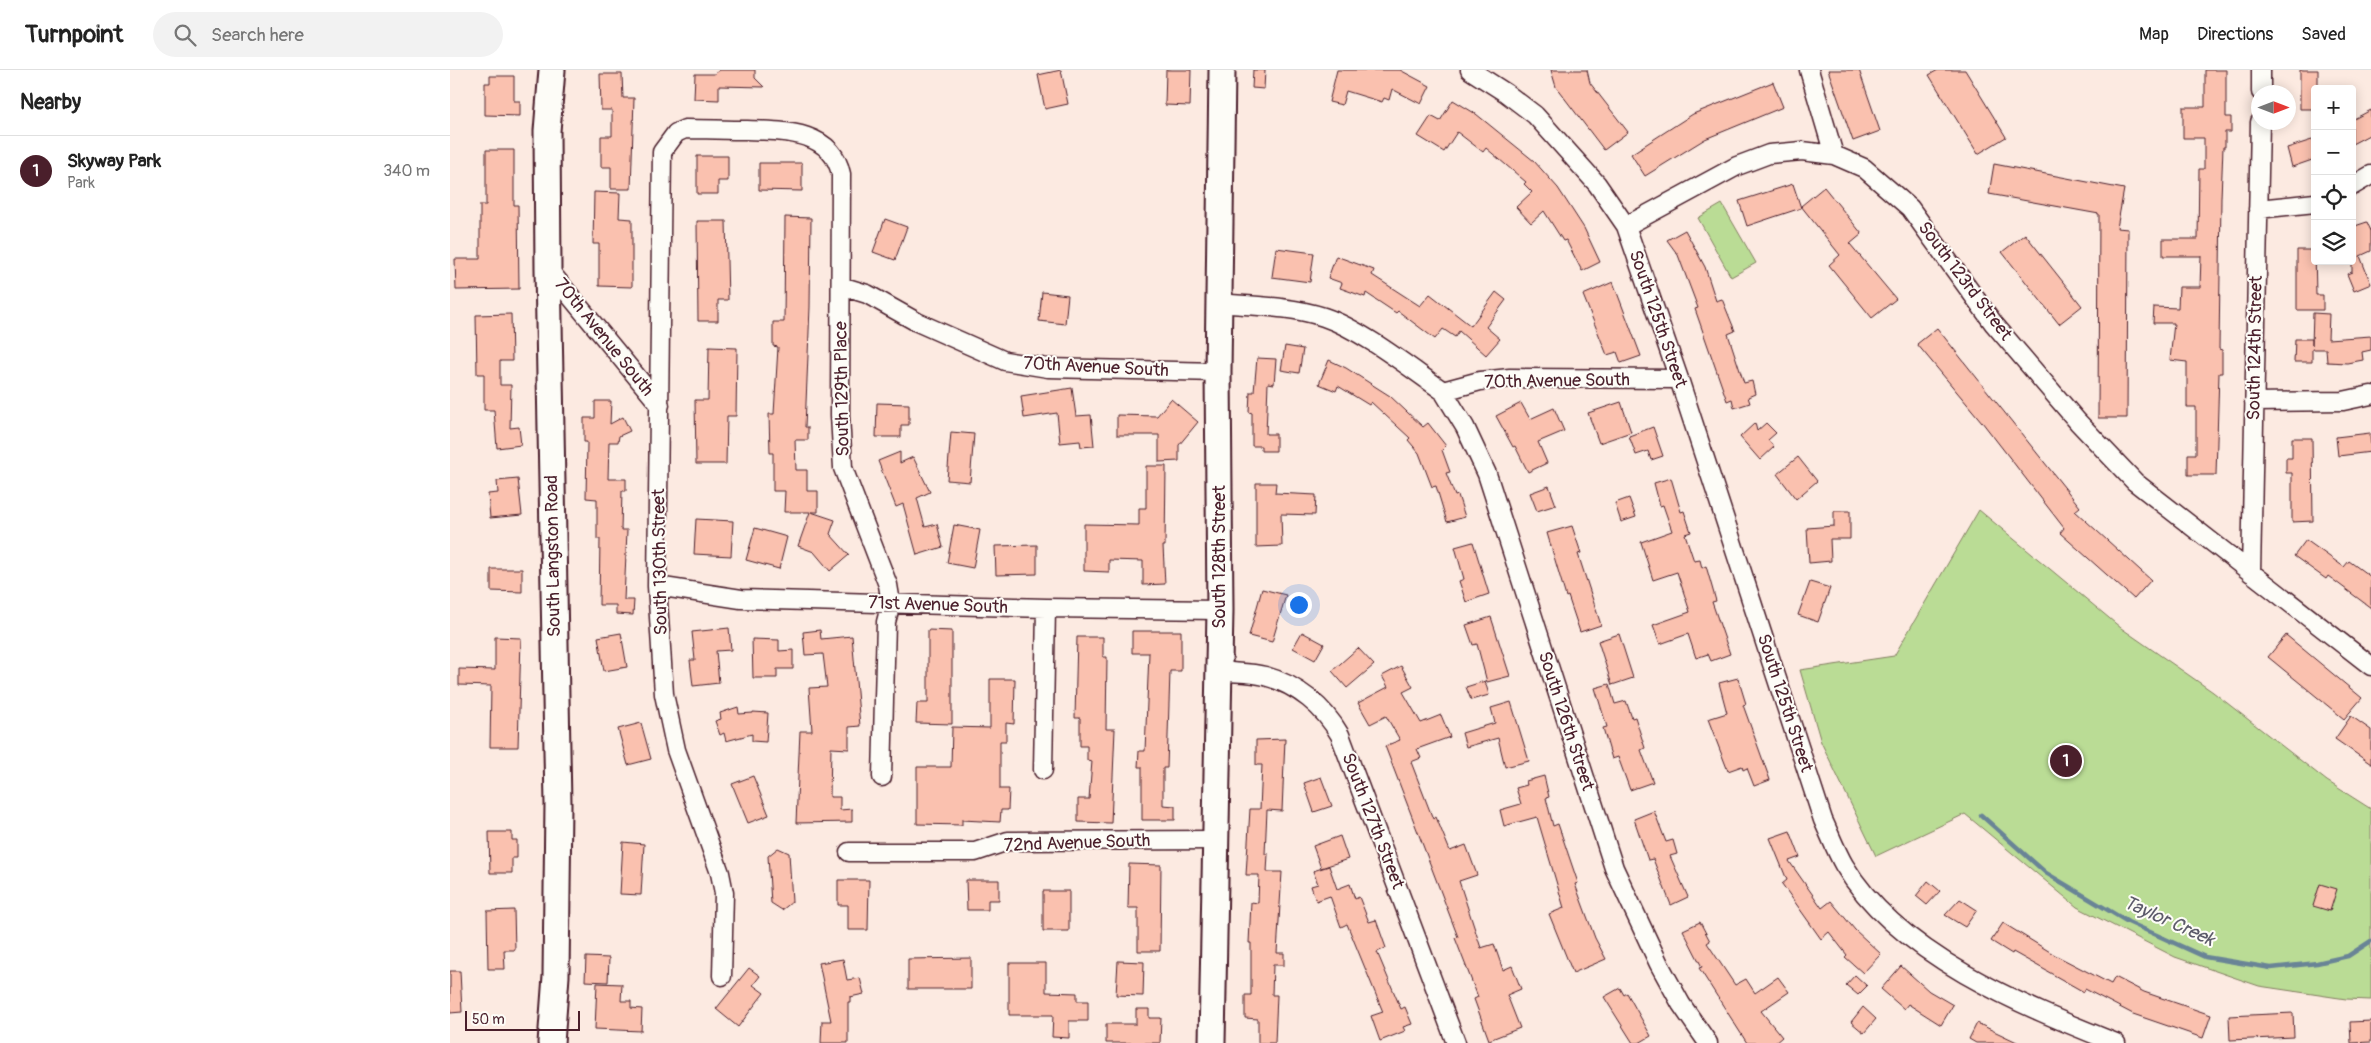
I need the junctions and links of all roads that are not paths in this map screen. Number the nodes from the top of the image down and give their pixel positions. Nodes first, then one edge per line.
1 (552, 70) edge
2 (1222, 70) edge
3 (1470, 70) edge
4 (1809, 70) edge
5 (2261, 70) edge
6 (2261, 85) edge
7 (2260, 130) edge
8 (668, 141) joint
9 (1834, 155) junction
10 (2371, 176) edge
11 (2356, 184) edge
12 (2311, 203) edge
13 (2258, 209) junction
14 (1626, 226) junction
15 (548, 269) junction
16 (841, 286) junction
17 (1218, 302) junction
18 (1218, 372) junction
19 (1679, 379) junction
20 (1443, 392) junction
21 (2371, 395) edge
22 (2254, 402) junction
23 (660, 405) junction
24 (2251, 573) junction
25 (657, 586) junction
26 (891, 603) junction
27 (1046, 608) junction
28 (1220, 610) junction
29 (2371, 666) edge
30 (1219, 671) junction
31 (1043, 770) dead end
32 (882, 777) dead end
33 (1216, 840) junction
34 (849, 852) dead end
35 (722, 976) dead end
36 (551, 1043) edge
37 (1212, 1043) edge
38 (1456, 1043) edge
39 (1708, 1043) edge
40 (2116, 1043) edge

1 - 15 street, South Langston Road
2 - 17 street, South 128th Street
3 - 14 street, South 125th Street
4 - 9 street
5 - 6 street
7 - 13 street, South 124th Street
8 - 16 street, South 129th Place
8 - 23 street, South 130th Street
9 - 14 street, South 123rd Street
9 - 24 street, South 123rd Street
10 - 11 street
12 - 13 street
13 - 22 street, South 124th Street
14 - 19 street, South 125th Street
15 - 23 street, 70th Avenue South
15 - 36 street, South Langston Road
16 - 18 street, 70th Avenue South
16 - 26 street, South 129th Place
17 - 18 street, South 128th Street
17 - 20 street
18 - 28 street, South 128th Street
19 - 20 street, 70th Avenue South
19 - 40 street, South 125th Street
20 - 39 street, South 126th Street
21 - 22 street
22 - 24 street, South 124th Street
23 - 25 street, South 130th Street
24 - 29 street
25 - 26 street, 71st Avenue South
25 - 35 street, South 130th Street
26 - 27 street, 71st Avenue South
26 - 32 street, South 129th Place
27 - 28 street, 71st Avenue South
27 - 31 street
28 - 30 street, South 128th Street
30 - 33 street, South 128th Street
30 - 38 street, South 127th Street
33 - 34 street, 72nd Avenue South
33 - 37 street, South 128th Street

